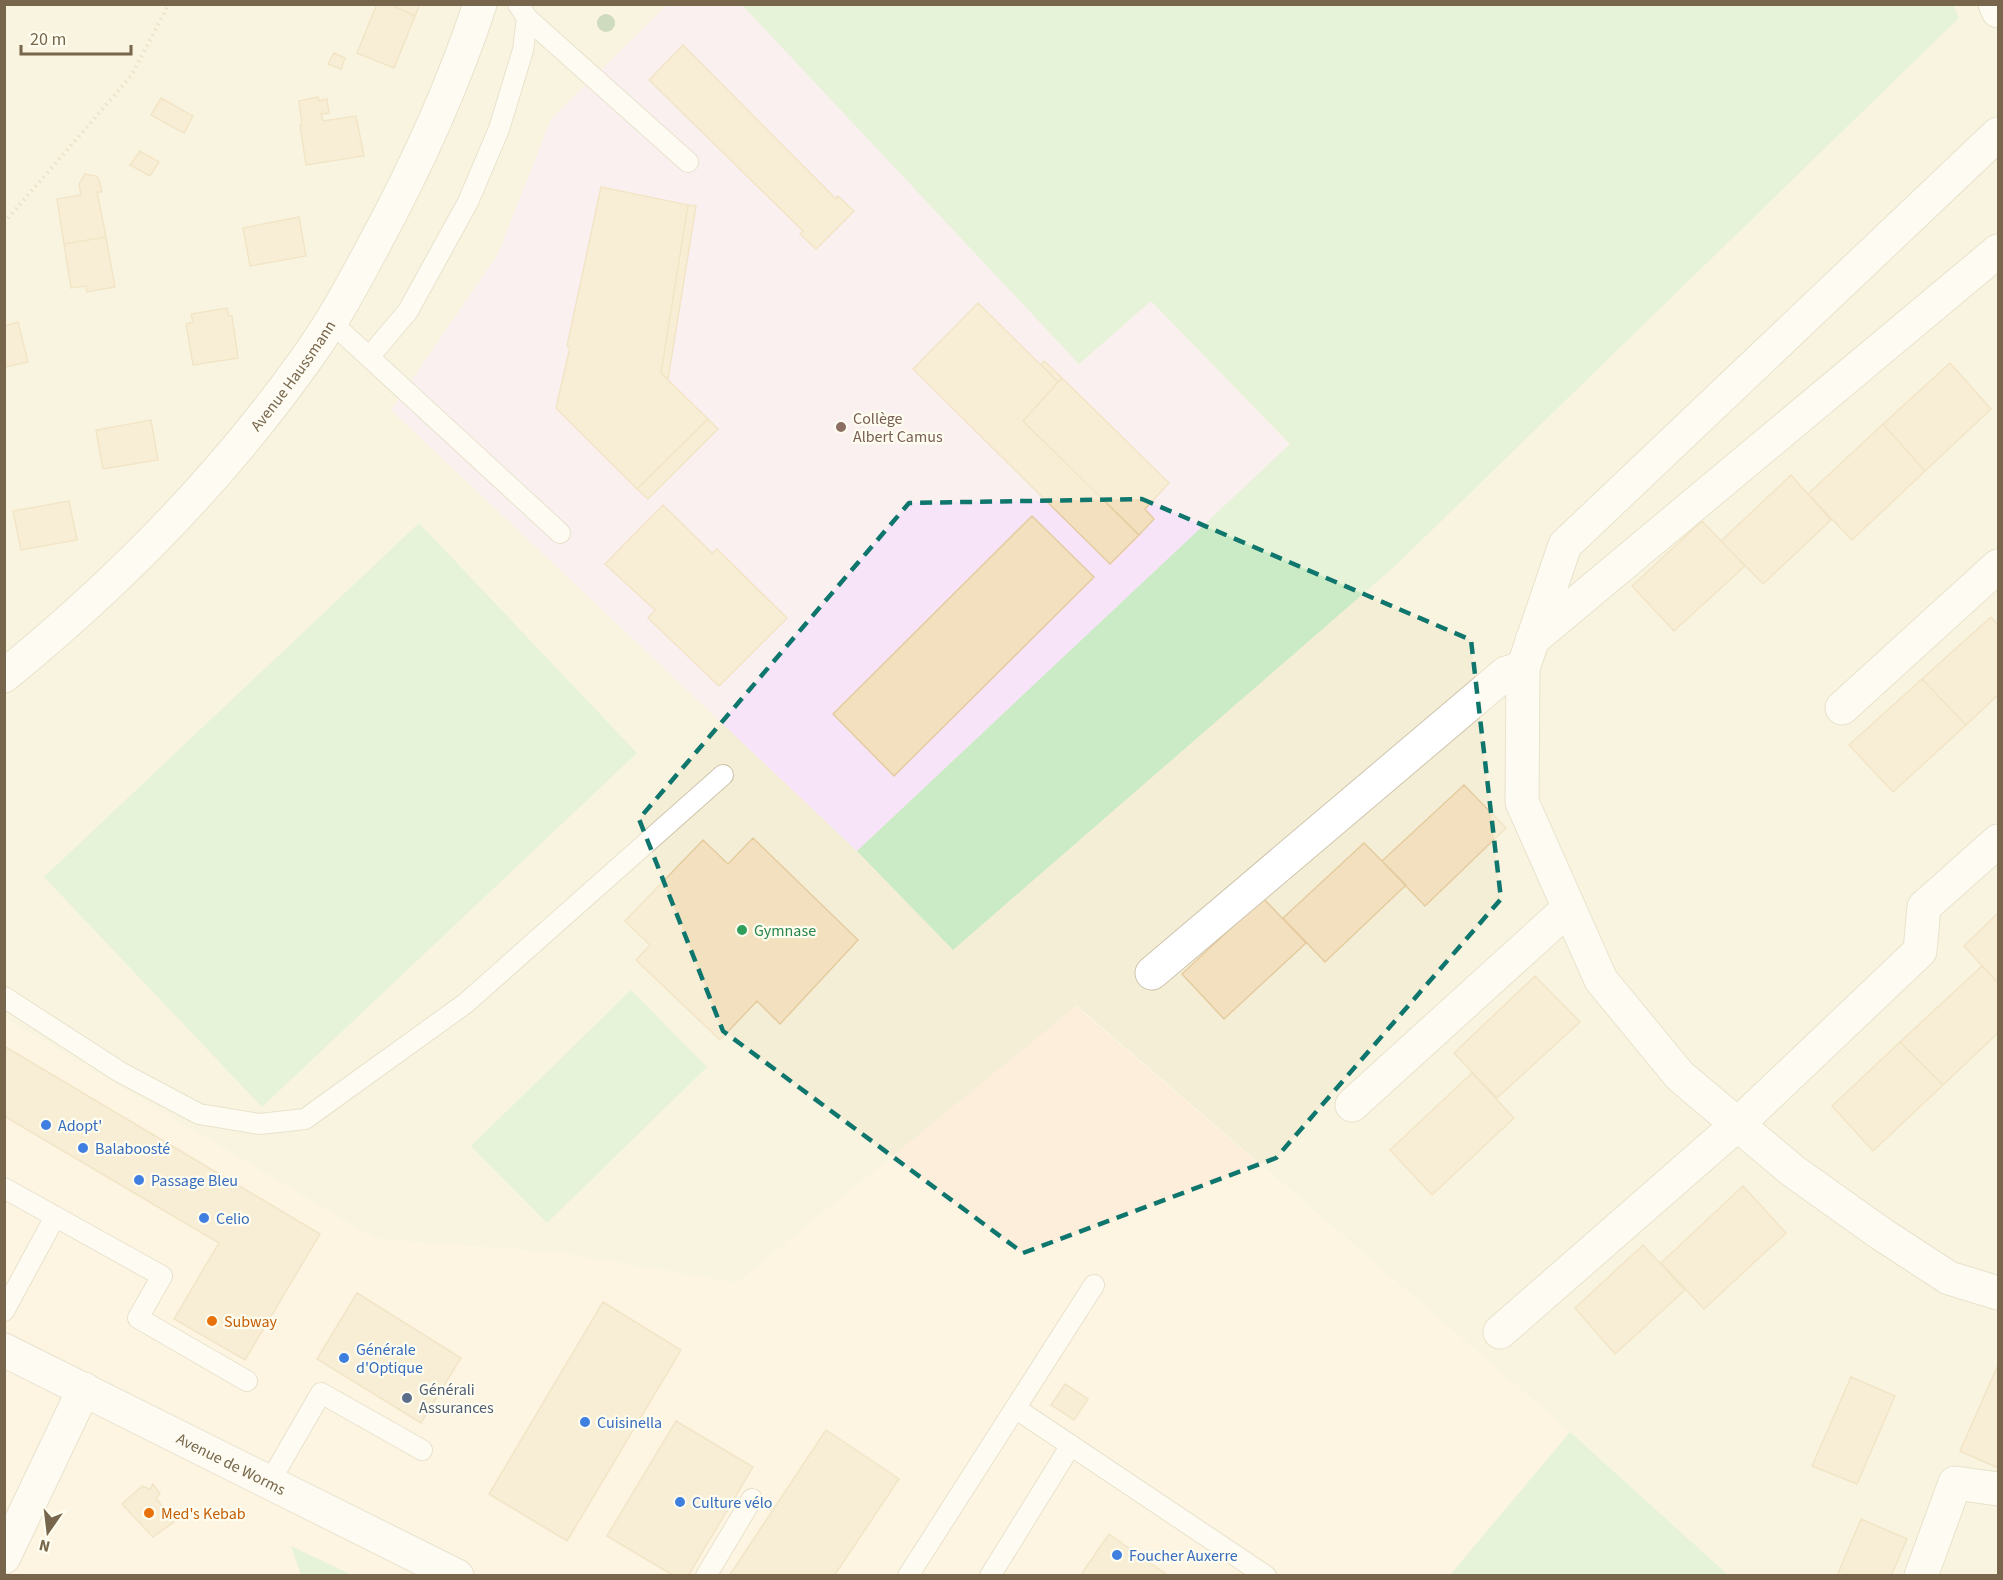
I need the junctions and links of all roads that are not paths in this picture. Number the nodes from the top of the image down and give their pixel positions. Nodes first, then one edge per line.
1 (480, 4) edge
2 (1995, 4) edge
3 (522, 11) edge
4 (1998, 11) edge
5 (1998, 134) edge
6 (688, 162) dead end
7 (1998, 251) edge
8 (331, 322) junction
9 (370, 357) junction
10 (560, 533) dead end
11 (1998, 566) edge
12 (1528, 654) junction
13 (4, 676) edge
14 (1842, 708) dead end
15 (723, 775) dead end
16 (1998, 841) edge
17 (1569, 908) junction
18 (1152, 973) dead end
19 (4, 997) edge
20 (1352, 1105) dead end
21 (1738, 1124) junction
22 (4, 1188) edge
23 (55, 1217) junction
24 (1094, 1285) dead end
25 (1998, 1293) edge
26 (4, 1311) edge
27 (1500, 1332) dead end
28 (4, 1350) edge
29 (247, 1381) dead end
30 (84, 1389) junction
31 (1015, 1408) junction
32 (1071, 1445) junction
33 (422, 1450) dead end
34 (269, 1483) junction
35 (1998, 1489) edge
36 (752, 1499) dead end
37 (4, 1557) edge
38 (457, 1575) edge
39 (706, 1575) edge
40 (908, 1575) edge
41 (990, 1575) edge
42 (1266, 1575) edge
43 (1921, 1575) edge

1 - 8 street, Avenue Haussmann
2 - 4 street
3 - 6 lane
3 - 9 lane
5 - 12 street
7 - 12 street
8 - 9 lane
8 - 13 street, Avenue Haussmann
9 - 10 lane
11 - 14 street
12 - 17 street
12 - 18 street
15 - 19 lane
16 - 21 street
17 - 20 street
17 - 21 street
21 - 25 street
21 - 27 street
22 - 23 lane
23 - 26 lane
23 - 29 lane
24 - 31 lane
28 - 30 street, Avenue de Worms
30 - 34 street, Avenue de Worms
30 - 37 street
31 - 32 lane
31 - 40 lane
32 - 41 lane
32 - 42 lane
33 - 34 lane
34 - 38 street, Avenue de Worms
35 - 43 street
36 - 39 lane

